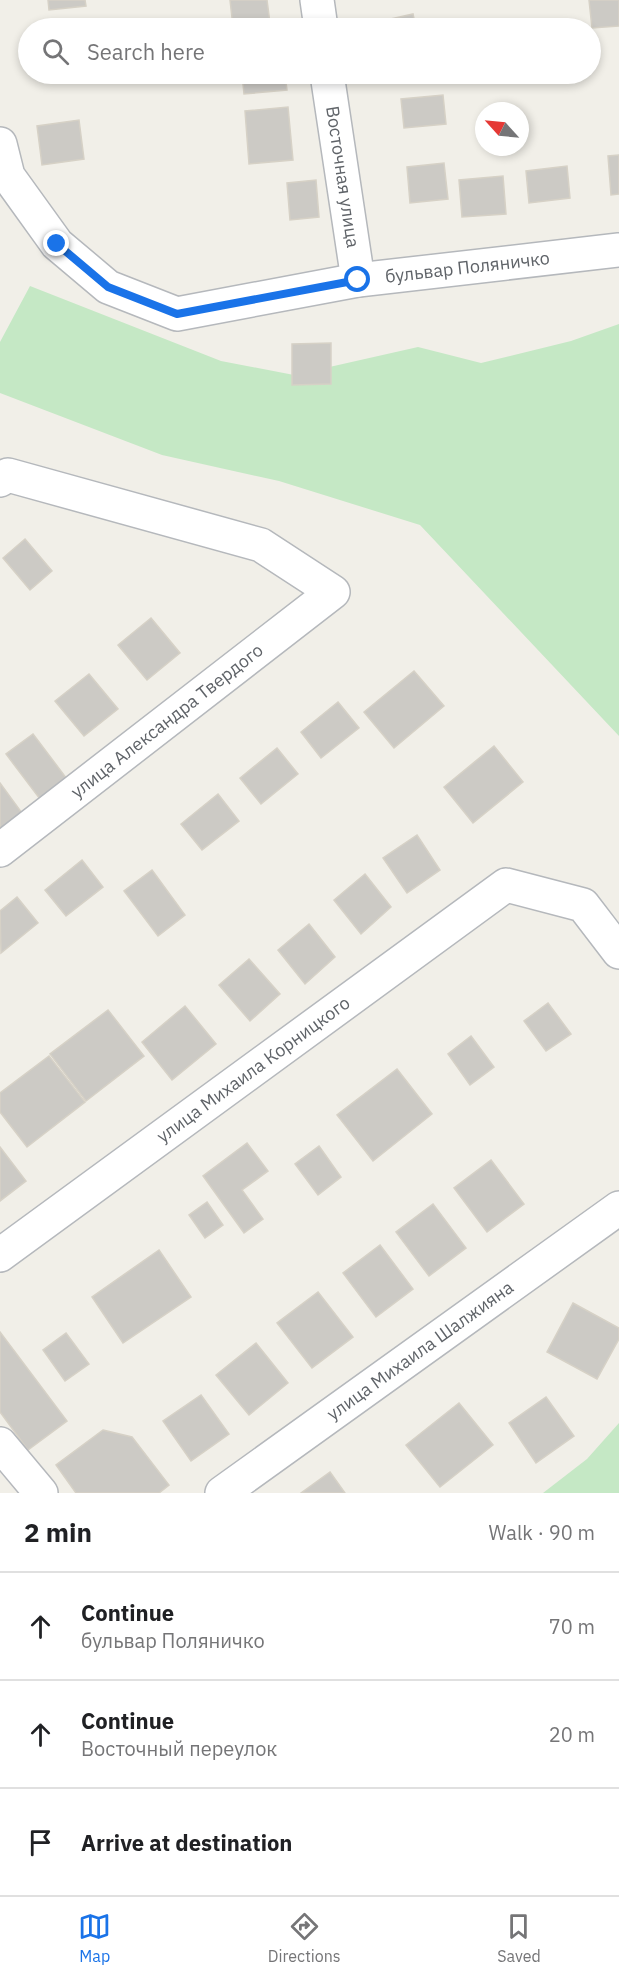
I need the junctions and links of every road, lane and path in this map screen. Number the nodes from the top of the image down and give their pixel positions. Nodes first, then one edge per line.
1 (316, 0) edge
2 (319, 18) edge
3 (329, 84) edge
4 (0, 144) edge
5 (619, 250) edge
6 (358, 280) junction
7 (4, 477) edge
8 (0, 850) edge
9 (619, 952) edge
10 (619, 1208) edge
11 (0, 1255) edge
12 (0, 1444) edge
13 (41, 1493) edge
14 (222, 1493) edge

1 - 2 street
3 - 6 street, Восточная улица
4 - 6 street, бульвар Поляничко
5 - 6 street, бульвар Поляничко
7 - 8 street, улица Александра Твердого
9 - 11 street, улица Михаила Корницкого
10 - 14 street, улица Михаила Шалжияна
12 - 13 street

